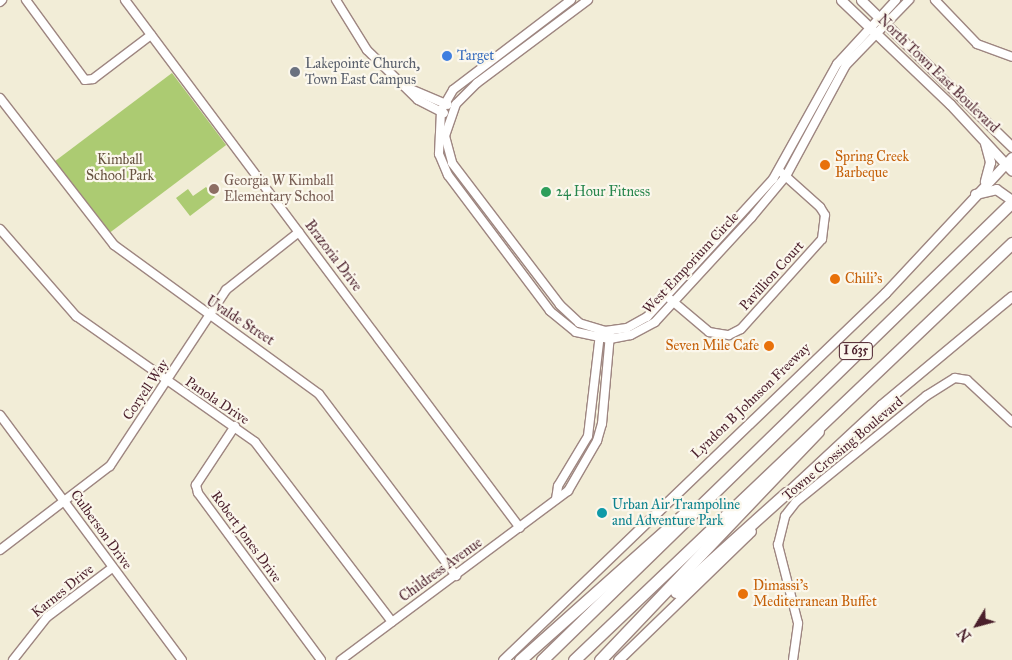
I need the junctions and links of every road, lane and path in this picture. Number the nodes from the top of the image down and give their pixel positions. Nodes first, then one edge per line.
1 (26, 0) edge
2 (125, 0) edge
3 (336, 0) edge
4 (571, 0) edge
5 (841, 0) edge
6 (861, 0) edge
7 (896, 0) edge
8 (909, 0) edge
9 (935, 0) edge
10 (582, 2) edge
11 (878, 18) junction
12 (887, 25) junction
13 (870, 27) junction
14 (878, 34) junction
15 (151, 35) junction
16 (503, 51) junction
17 (1012, 57) edge
18 (509, 59) junction
19 (408, 88) junction
20 (0, 98) edge
21 (445, 103) junction
22 (454, 108) junction
23 (817, 110) junction
24 (441, 112) junction
25 (450, 117) junction
26 (982, 136) junction
27 (1012, 148) edge
28 (1009, 160) edge
29 (778, 170) junction
30 (1012, 171) edge
31 (786, 176) junction
32 (985, 183) junction
33 (973, 194) junction
34 (479, 199) junction
35 (1012, 201) edge
36 (471, 205) junction
37 (0, 229) edge
38 (299, 232) junction
39 (723, 234) junction
40 (730, 240) junction
41 (1012, 243) edge
42 (523, 256) junction
43 (514, 262) junction
44 (666, 296) junction
45 (1012, 296) edge
46 (674, 302) junction
47 (210, 316) junction
48 (610, 330) junction
49 (600, 334) junction
50 (610, 339) junction
51 (165, 382) junction
52 (594, 410) junction
53 (832, 411) junction
54 (604, 412) junction
55 (0, 415) edge
56 (1012, 422) edge
57 (235, 426) junction
58 (715, 492) junction
59 (786, 493) junction
60 (556, 500) junction
61 (64, 502) junction
62 (520, 528) junction
63 (0, 550) edge
64 (112, 568) junction
65 (456, 576) junction
66 (642, 619) junction
67 (392, 622) junction
68 (13, 660) edge
69 (182, 660) edge
70 (321, 660) edge
71 (341, 660) edge
72 (503, 660) edge
73 (520, 660) edge
74 (542, 660) edge
75 (574, 660) edge
76 (600, 660) edge
77 (618, 660) edge
78 (793, 660) edge

1 - 15 street
2 - 15 street, Brazoria Drive
3 - 19 street
4 - 16 street, West Emporium Circle
5 - 13 main road, North Town East Boulevard
6 - 11 main road, North Town East Boulevard
7 - 11 street, West Emporium Circle
8 - 12 street, West Emporium Circle
9 - 17 street
10 - 18 street
11 - 12 main road, North Town East Boulevard
11 - 13 street, West Emporium Circle
12 - 14 street, West Emporium Circle
12 - 27 main road, North Town East Boulevard
13 - 14 main road, North Town East Boulevard
13 - 23 street, West Emporium Circle
14 - 23 street, West Emporium Circle
14 - 26 main road, North Town East Boulevard
15 - 38 street, Brazoria Drive
16 - 18 street
16 - 21 street, West Emporium Circle
18 - 22 street
19 - 21 street
19 - 24 street
20 - 47 street, Uvalde Street
21 - 22 street
21 - 24 street, West Emporium Circle
22 - 25 street, West Emporium Circle
23 - 29 street, West Emporium Circle
23 - 31 street, West Emporium Circle
24 - 25 street
24 - 36 street, West Emporium Circle
25 - 34 street, West Emporium Circle
26 - 28 main road, North Town East Boulevard
26 - 32 main road
28 - 30 main road, North Town East Boulevard
28 - 32 main road, Lyndon B Johnson Freeway
29 - 31 street, Pavillion Court
29 - 39 street, West Emporium Circle
31 - 40 street, West Emporium Circle
31 - 46 street, Pavillion Court
32 - 33 main road, Lyndon B Johnson Freeway
33 - 35 main road
33 - 72 main road, Lyndon B Johnson Freeway
34 - 36 street
34 - 42 street, West Emporium Circle
35 - 58 highway, I 635
36 - 43 street, West Emporium Circle
37 - 51 street, Panola Drive
38 - 47 street, Coryell Way
38 - 62 street, Brazoria Drive
39 - 40 street
39 - 44 street, West Emporium Circle
40 - 46 street, West Emporium Circle
41 - 53 highway, I 635
42 - 43 street
42 - 49 street, West Emporium Circle
43 - 49 street, West Emporium Circle
44 - 46 street, Pavillion Court
44 - 48 street, West Emporium Circle
45 - 59 main road
46 - 50 street, West Emporium Circle
47 - 51 street, Coryell Way
47 - 65 street, Uvalde Street
48 - 49 street, West Emporium Circle
48 - 50 street, Childress Avenue
49 - 50 street, West Emporium Circle
49 - 52 street
50 - 54 street, Childress Avenue
51 - 57 street, Panola Drive
51 - 61 street, Coryell Way
52 - 54 street
52 - 60 street
53 - 66 highway
53 - 75 highway, I 635
54 - 60 street, Childress Avenue
55 - 61 street, Culberson Drive
56 - 78 street, Towne Crossing Boulevard
57 - 67 street, Panola Drive
57 - 70 street, Robert Jones Drive
58 - 73 highway
58 - 74 highway, I 635
59 - 66 highway
59 - 77 main road
60 - 62 street, Childress Avenue
61 - 63 street, Coryell Way
61 - 64 street, Culberson Drive
62 - 65 street, Childress Avenue
64 - 68 street, Karnes Drive
64 - 69 street, Culberson Drive
65 - 67 street, Childress Avenue
66 - 76 highway
67 - 71 street, Childress Avenue

